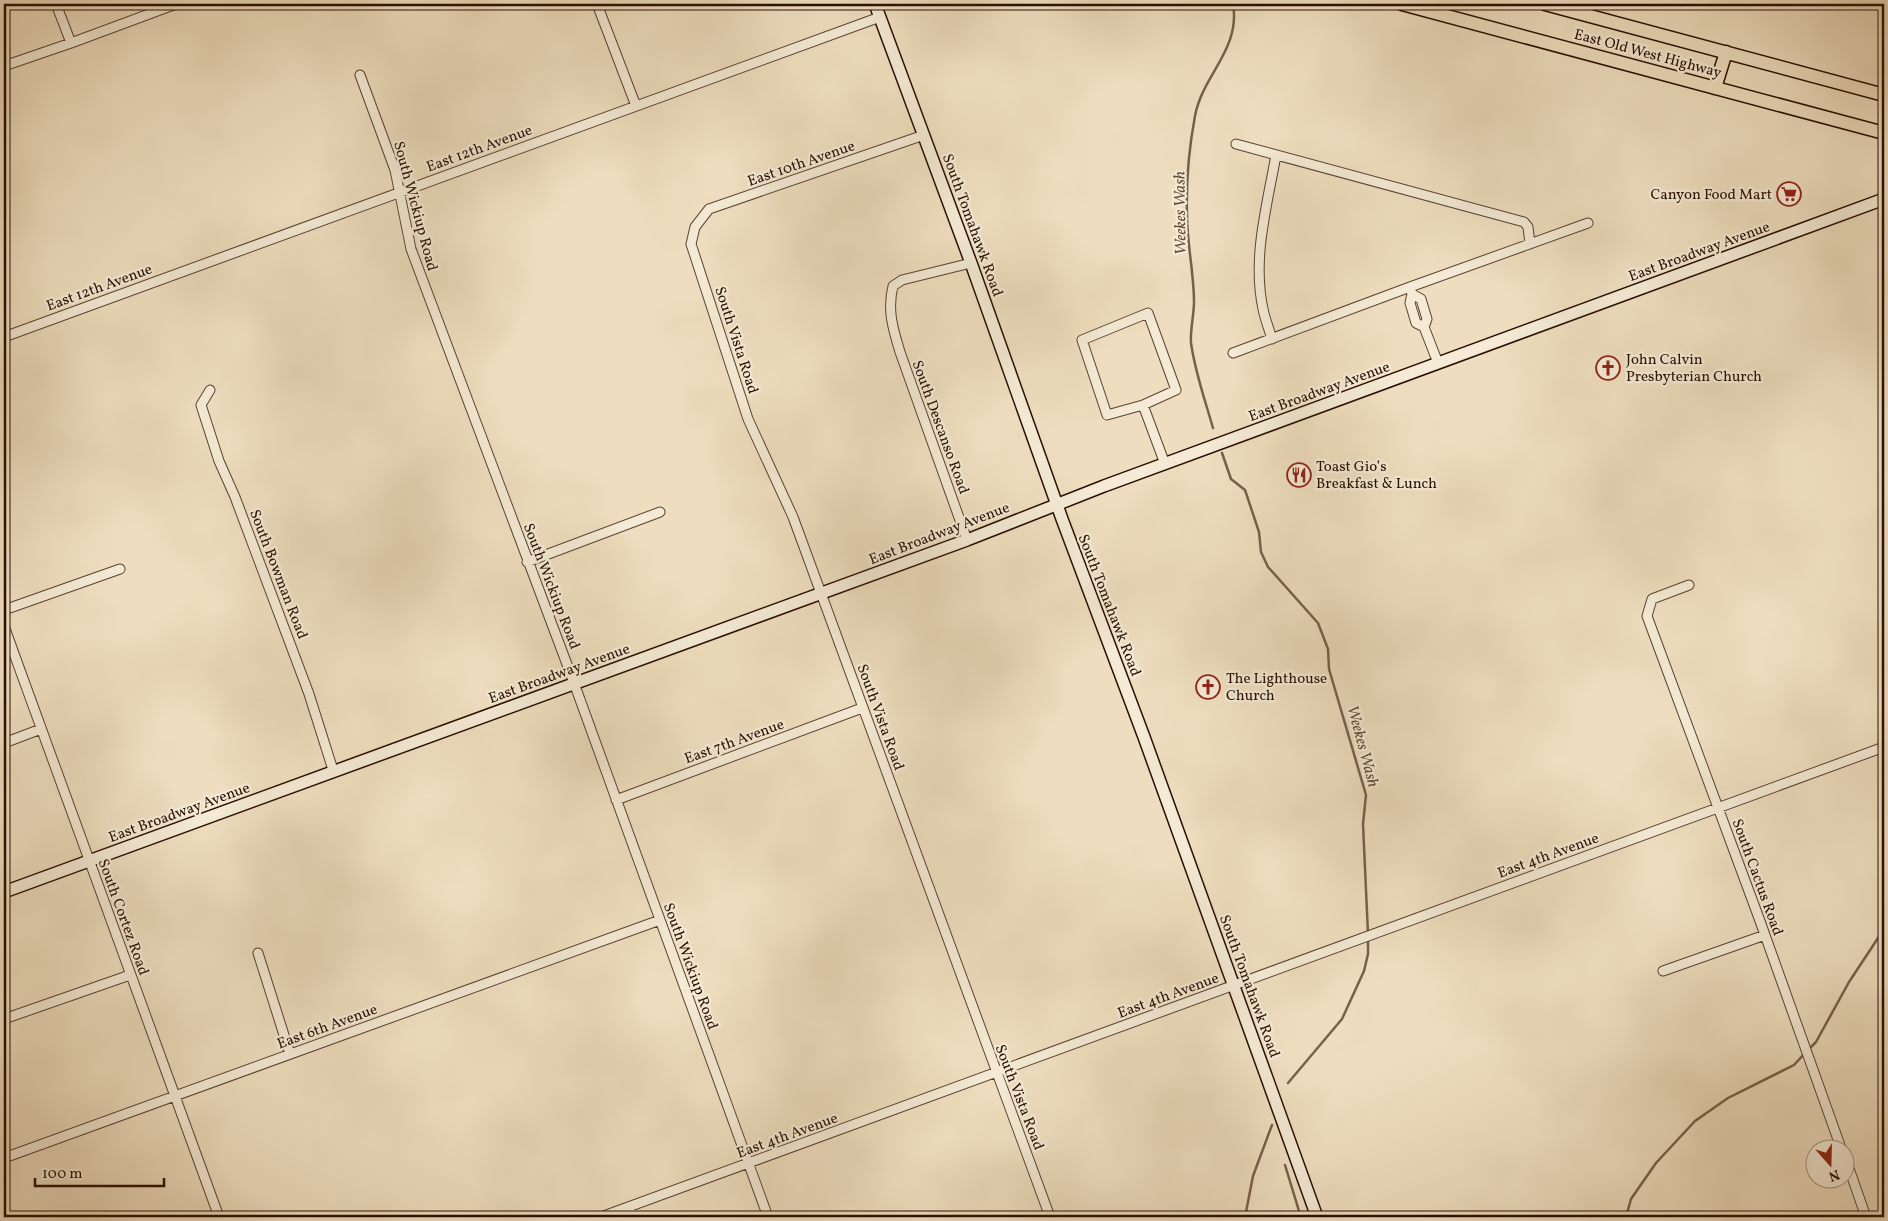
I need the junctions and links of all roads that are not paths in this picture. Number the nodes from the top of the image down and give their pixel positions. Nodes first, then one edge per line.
1 (56, 4) edge
2 (176, 4) edge
3 (597, 4) edge
4 (876, 4) edge
5 (1402, 4) edge
6 (1545, 4) edge
7 (880, 17) junction
8 (71, 43) junction
9 (1726, 52) junction
10 (4, 66) edge
11 (360, 75) dead end
12 (1715, 88) junction
13 (1884, 95) edge
14 (636, 106) junction
15 (1884, 133) edge
16 (924, 135) junction
17 (1236, 144) dead end
18 (1276, 155) junction
19 (400, 192) junction
20 (1884, 199) edge
21 (1588, 223) dead end
22 (695, 227) joint
23 (1530, 244) junction
24 (971, 263) junction
25 (1411, 291) junction
26 (4, 337) edge
27 (1272, 339) junction
28 (1233, 353) dead end
29 (1438, 363) junction
30 (210, 390) dead end
31 (1143, 405) junction
32 (1165, 464) junction
33 (1056, 504) junction
34 (660, 512) dead end
35 (967, 540) junction
36 (527, 562) junction
37 (120, 569) dead end
38 (1689, 585) dead end
39 (821, 592) junction
40 (4, 610) edge
41 (4, 626) edge
42 (574, 683) junction
43 (862, 708) junction
44 (41, 729) junction
45 (4, 743) edge
46 (1884, 747) edge
47 (333, 770) junction
48 (616, 800) junction
49 (1718, 807) junction
50 (89, 861) junction
51 (4, 892) edge
52 (660, 920) junction
53 (1765, 935) junction
54 (258, 953) dead end
55 (1663, 971) dead end
56 (130, 975) junction
57 (1234, 986) junction
58 (4, 1020) edge
59 (290, 1054) junction
60 (996, 1073) junction
61 (175, 1096) junction
62 (1837, 1138) edge
63 (4, 1158) edge
64 (748, 1164) junction
65 (1856, 1188) edge
66 (629, 1207) junction
67 (219, 1217) edge
68 (601, 1217) edge
69 (633, 1217) edge
70 (768, 1217) edge
71 (1050, 1217) edge
72 (1317, 1217) edge
73 (1866, 1217) edge

1 - 8 street
2 - 8 street
3 - 14 street
4 - 7 main road, South Tomahawk Road
5 - 12 main road, East Old West Highway
6 - 9 main road, East Old West Highway
7 - 14 street, East 12th Avenue
7 - 16 main road, South Tomahawk Road
8 - 10 street
9 - 12 main road
9 - 13 main road, East Old West Highway
11 - 19 street, South Wickiup Road
12 - 15 main road, East Old West Highway
14 - 19 street, East 12th Avenue
16 - 22 street, East 10th Avenue
16 - 24 main road, South Tomahawk Road
17 - 18 street
18 - 23 street
18 - 27 street
19 - 26 street, East 12th Avenue
19 - 36 street, South Wickiup Road
20 - 29 main road, East Broadway Avenue
21 - 23 street
22 - 39 street, South Vista Road
23 - 25 street
24 - 33 main road, South Tomahawk Road
24 - 35 street, South Descanso Road
25 - 27 street
25 - 29 street
27 - 28 street
29 - 32 main road, East Broadway Avenue
30 - 47 street, South Bowman Road
31 - 31 street
31 - 32 street
32 - 33 main road, East Broadway Avenue
33 - 35 main road, East Broadway Avenue
33 - 57 main road, South Tomahawk Road
34 - 36 street
35 - 39 main road, East Broadway Avenue
36 - 42 street, South Wickiup Road
37 - 40 street
38 - 49 street, South Cactus Road
39 - 42 main road, East Broadway Avenue
39 - 43 street, South Vista Road
41 - 44 street, South Cortez Road
42 - 47 main road, East Broadway Avenue
42 - 48 street, South Wickiup Road
43 - 48 street, East 7th Avenue
43 - 60 street, South Vista Road
44 - 45 street
44 - 50 street, South Cortez Road
46 - 49 street, East 4th Avenue
47 - 50 main road, East Broadway Avenue
48 - 52 street, South Wickiup Road
49 - 53 street, South Cactus Road
49 - 57 street, East 4th Avenue
50 - 51 main road, East Broadway Avenue
50 - 56 street, South Cortez Road
52 - 59 street, East 6th Avenue
52 - 64 street, South Wickiup Road
53 - 55 street
53 - 62 street, South Cactus Road
54 - 59 street
56 - 58 street
56 - 61 street, South Cortez Road
57 - 60 street, East 4th Avenue
57 - 72 main road, South Tomahawk Road
59 - 61 street, East 6th Avenue
60 - 64 street, East 4th Avenue
60 - 71 street, South Vista Road
61 - 63 street, East 6th Avenue
61 - 67 street, South Cortez Road
64 - 66 street, East 4th Avenue
64 - 70 street, South Wickiup Road
65 - 73 street
66 - 68 street, East 4th Avenue
66 - 69 street

